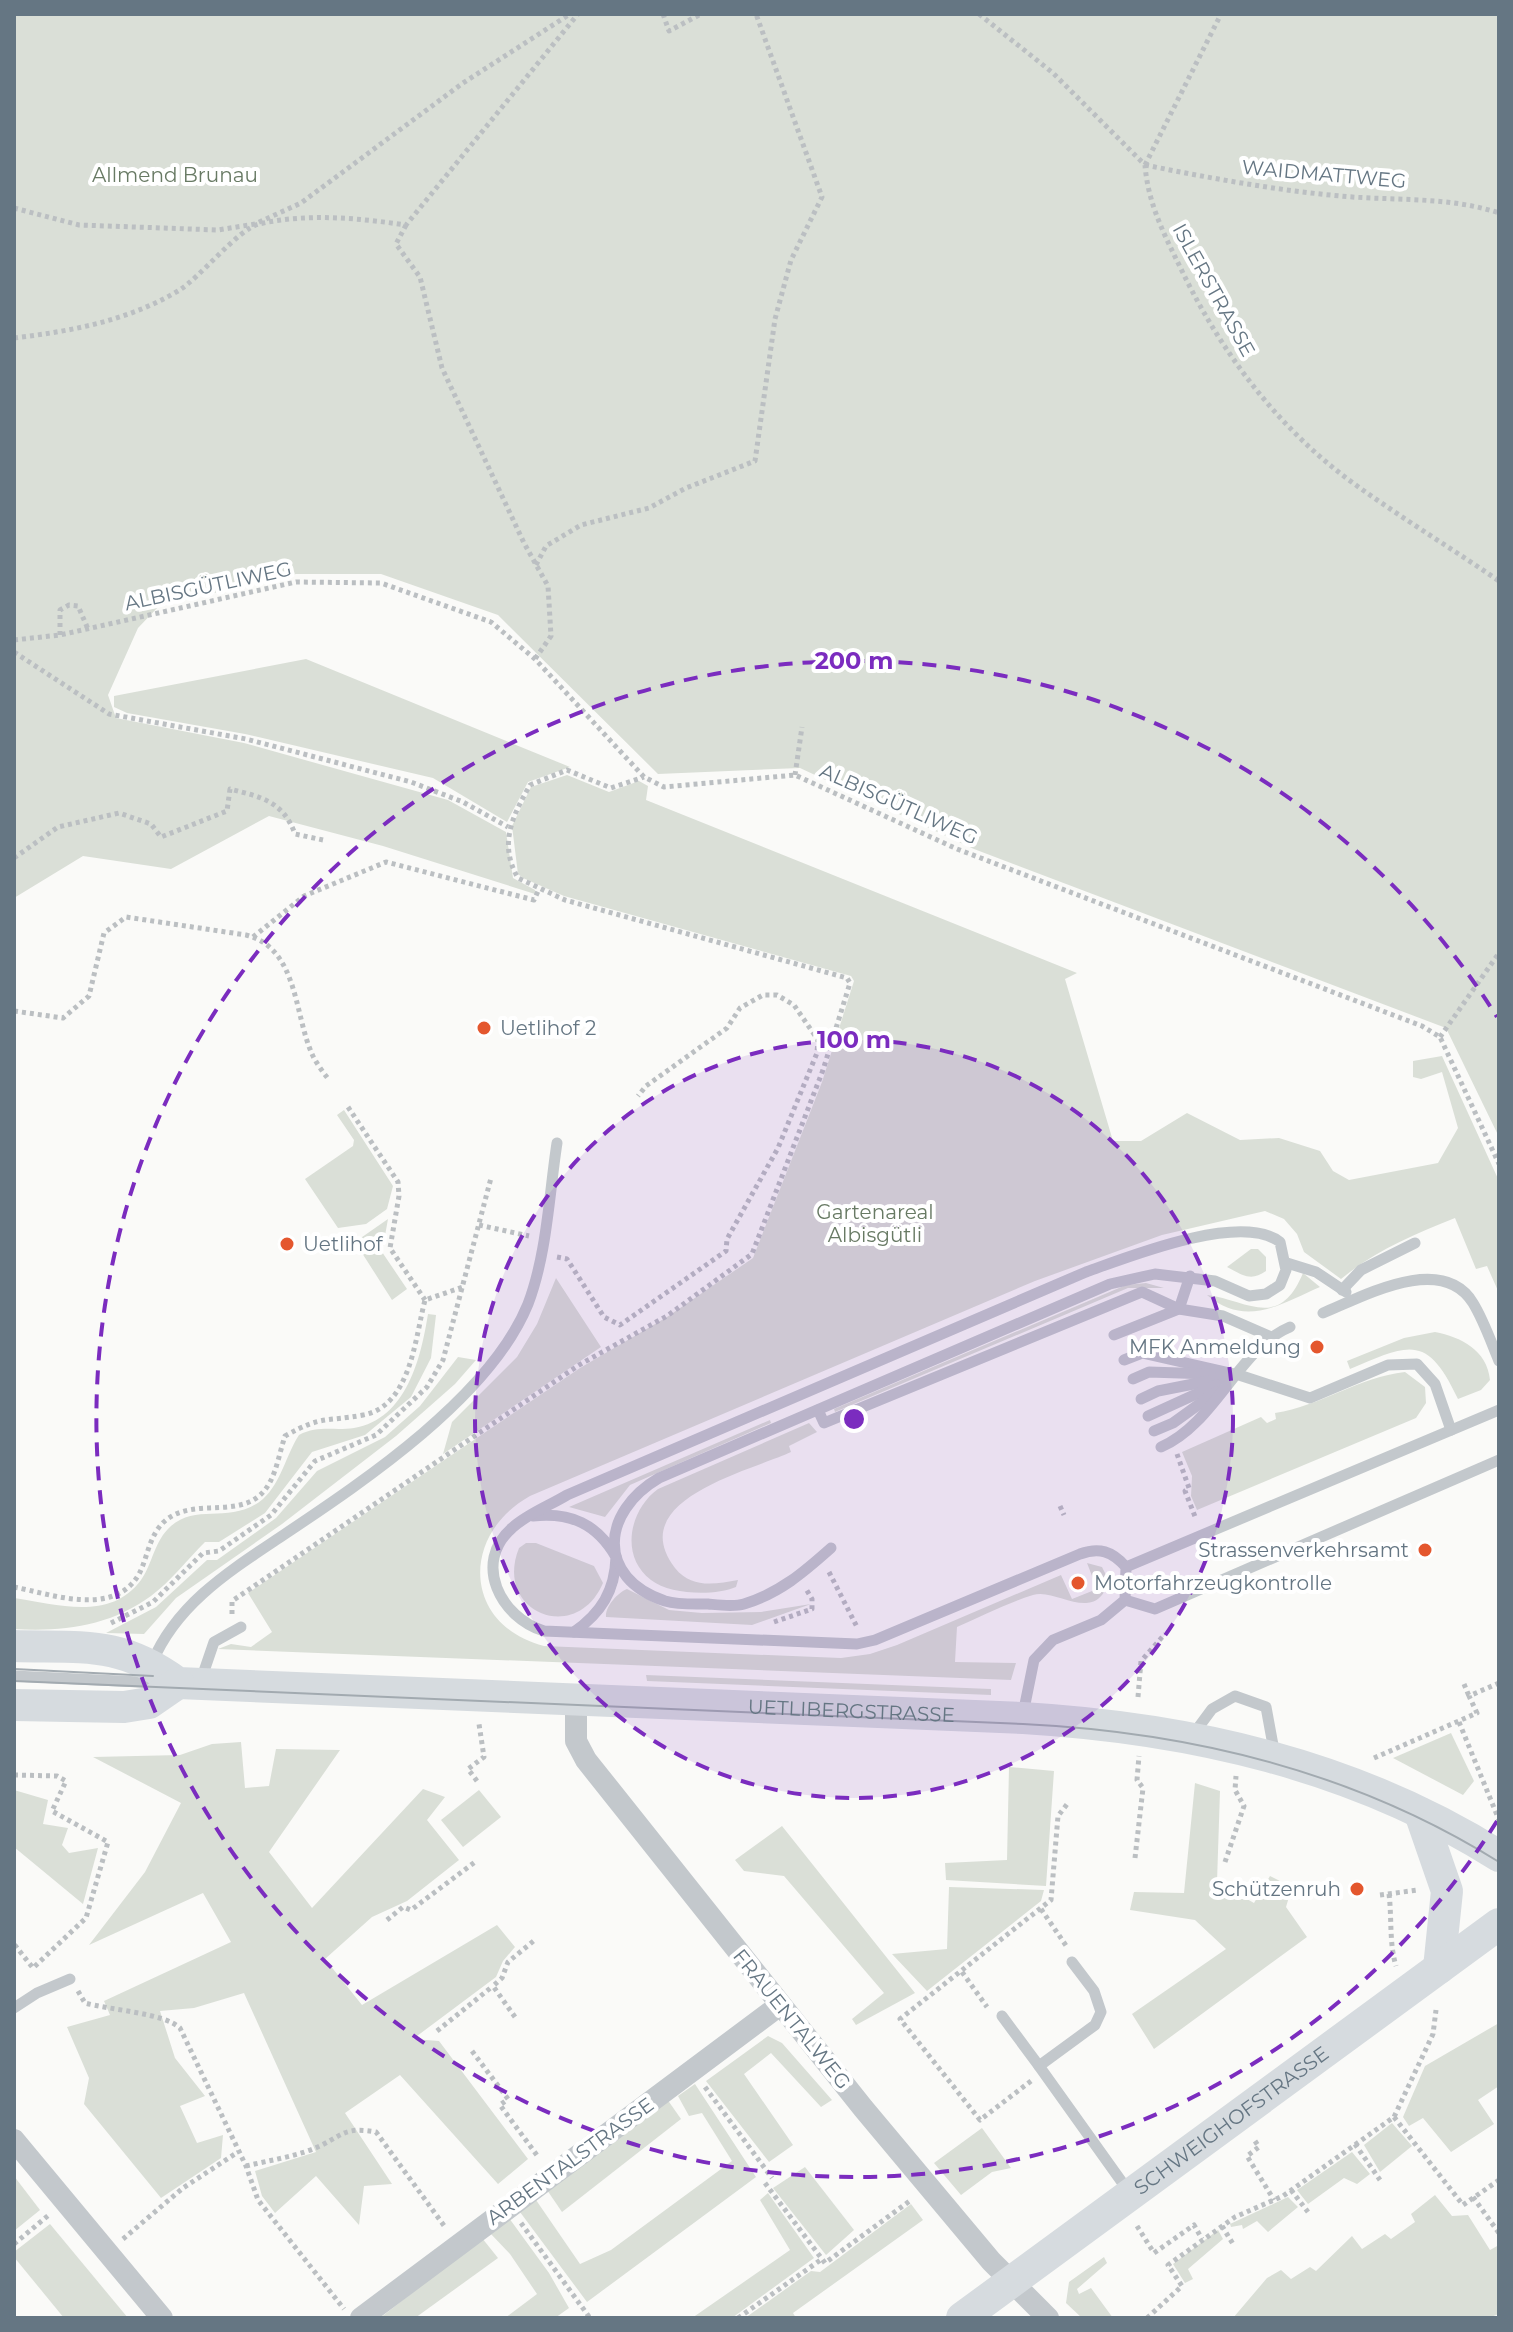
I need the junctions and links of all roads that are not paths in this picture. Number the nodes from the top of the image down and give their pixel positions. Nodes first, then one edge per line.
1 (557, 1143) dead end
2 (1415, 1243) dead end
3 (1287, 1263) junction
4 (1190, 1276) junction
5 (1342, 1290) junction
6 (1356, 1300) junction
7 (1179, 1309) junction
8 (1323, 1313) dead end
9 (1290, 1327) dead end
10 (1114, 1335) dead end
11 (1269, 1336) junction
12 (1124, 1360) dead end
13 (1499, 1361) edge
14 (1239, 1375) junction
15 (1133, 1379) dead end
16 (1141, 1399) dead end
17 (818, 1410) junction
18 (1499, 1410) edge
19 (1148, 1416) dead end
20 (1451, 1430) junction
21 (1154, 1431) dead end
22 (1161, 1447) dead end
23 (1499, 1460) edge
24 (530, 1517) junction
25 (831, 1548) dead end
26 (616, 1557) junction
27 (1126, 1567) junction
28 (1125, 1600) junction
29 (237, 1630) road end
30 (573, 1633) junction
31 (14, 1646) edge
32 (152, 1664) junction
33 (14, 1676) edge
34 (189, 1684) junction
35 (576, 1700) junction
36 (14, 1705) edge
37 (1023, 1718) junction
38 (1191, 1737) junction
39 (1275, 1757) junction
40 (1420, 1813) junction
41 (1499, 1856) edge
42 (1499, 1924) edge
43 (1072, 1962) road end
44 (1439, 1968) junction
45 (70, 1979) road end
46 (780, 2005) junction
47 (14, 2008) edge
48 (1002, 2016) road end
49 (1041, 2069) junction
50 (14, 2140) edge
51 (1129, 2193) junction
52 (1010, 2281) junction
53 (353, 2314) edge
54 (162, 2318) edge
55 (962, 2318) edge
56 (1048, 2318) edge

1 - 32 lane
2 - 5 lane
3 - 4 lane
3 - 5 lane
3 - 24 lane
4 - 7 lane
4 - 17 lane
5 - 6 lane
6 - 8 lane
6 - 13 lane
7 - 10 lane
7 - 11 lane
7 - 17 lane
9 - 11 lane
11 - 14 lane
12 - 14 lane
14 - 15 lane
14 - 16 lane
14 - 19 lane
14 - 20 lane
14 - 21 lane
14 - 22 lane
17 - 26 lane
18 - 20 lane
20 - 27 lane
23 - 28 lane
24 - 26 lane
24 - 30 lane
25 - 26 lane
26 - 30 lane
27 - 28 lane
27 - 30 lane
28 - 37 lane
29 - 34 lane
31 - 32 main road
32 - 34 main road
33 - 34 lane, UETLIBERGSTRASSE
34 - 35 main road, UETLIBERGSTRASSE
34 - 36 main road
35 - 37 main road, UETLIBERGSTRASSE
35 - 46 street, FRAUENTALWEG
37 - 38 main road, UETLIBERGSTRASSE
38 - 39 main road, UETLIBERGSTRASSE
38 - 39 lane
39 - 40 main road, UETLIBERGSTRASSE
40 - 41 main road, UETLIBERGSTRASSE
40 - 44 main road
42 - 44 main road, SCHWEIGHOFSTRASSE
43 - 49 lane
44 - 51 main road, SCHWEIGHOFSTRASSE
45 - 47 lane
46 - 52 street, FRAUENTALWEG
46 - 53 street, ARBENTALSTRASSE
48 - 49 lane
49 - 51 lane
50 - 54 street
51 - 52 main road, SCHWEIGHOFSTRASSE
52 - 55 main road, SCHWEIGHOFSTRASSE
52 - 56 street, FRAUENTALWEG

